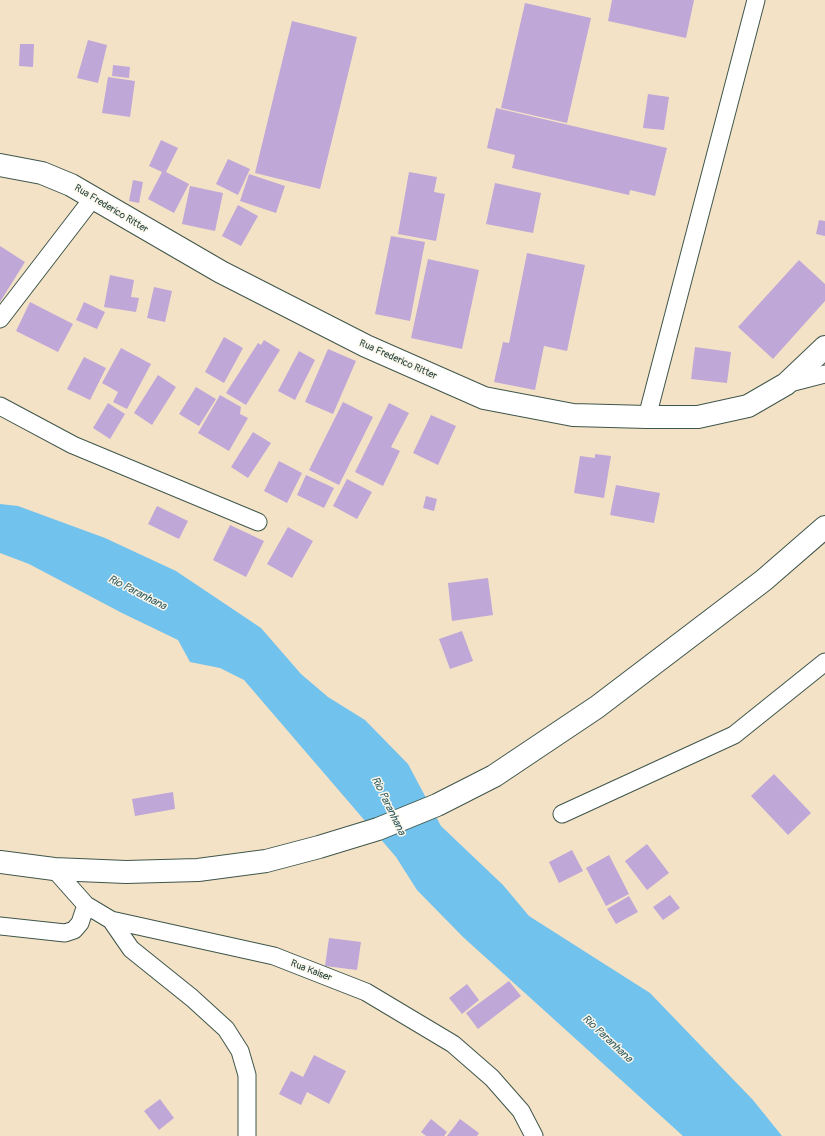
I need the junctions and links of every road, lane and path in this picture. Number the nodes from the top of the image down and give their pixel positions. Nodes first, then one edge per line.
1 (756, 0) edge
2 (0, 165) edge
3 (93, 198) junction
4 (0, 319) edge
5 (825, 347) edge
6 (825, 374) edge
7 (786, 384) junction
8 (0, 406) edge
9 (646, 418) junction
10 (258, 522) dead end
11 (825, 527) edge
12 (825, 662) edge
13 (562, 814) dead end
14 (0, 862) edge
15 (54, 869) junction
16 (86, 905) junction
17 (111, 920) junction
18 (0, 926) edge
19 (247, 1136) edge
20 (534, 1136) edge

1 - 9 street
2 - 3 main road, Rua Frederico Ritter
3 - 4 street
3 - 9 main road, Rua Frederico Ritter
5 - 7 main road
6 - 7 street, Rua Frederico Ritter
7 - 9 main road, Rua Frederico Ritter
8 - 10 street
11 - 15 main road
12 - 13 street
14 - 15 main road
15 - 16 street, Rua Kaiser
16 - 17 street, Rua Kaiser
16 - 18 street
17 - 19 street
17 - 20 street, Rua Kaiser

